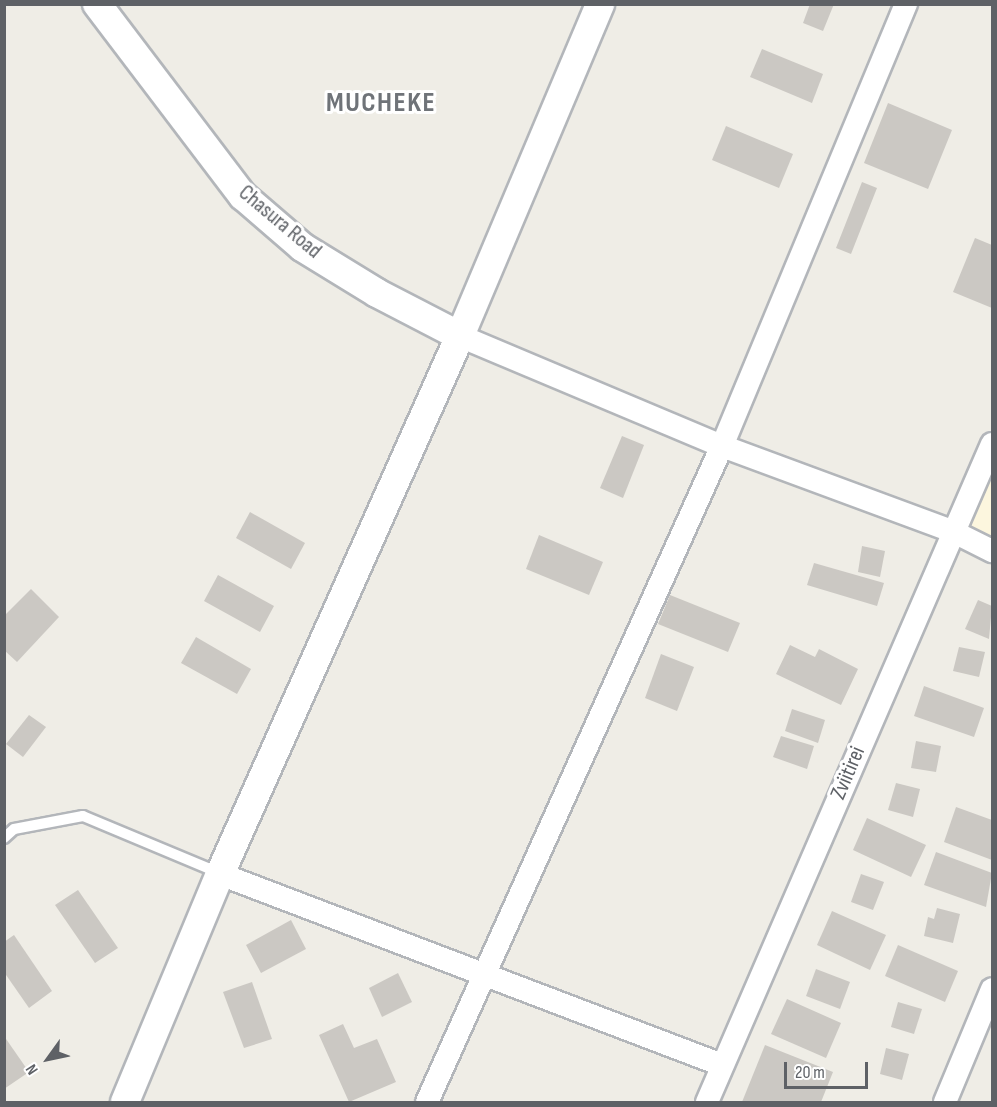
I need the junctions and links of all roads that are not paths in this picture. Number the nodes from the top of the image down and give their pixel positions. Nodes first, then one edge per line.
1 (97, 4) edge
2 (600, 4) edge
3 (906, 4) edge
4 (460, 336) junction
5 (993, 444) edge
6 (722, 446) junction
7 (952, 531) junction
8 (993, 552) edge
9 (4, 838) edge
10 (220, 874) junction
11 (485, 973) junction
12 (993, 989) edge
13 (722, 1065) junction
14 (125, 1102) edge
15 (428, 1102) edge
16 (707, 1102) edge
17 (945, 1102) edge

1 - 4 street, Chasura Road
2 - 4 street
3 - 6 street
4 - 6 street
4 - 10 street
5 - 7 street, Zviitirei
6 - 7 street
6 - 11 street
7 - 8 street
7 - 13 street, Zviitirei
9 - 10 lane
10 - 11 street
10 - 14 street
11 - 13 street
11 - 15 street
12 - 17 street
13 - 16 street, Zviitirei

